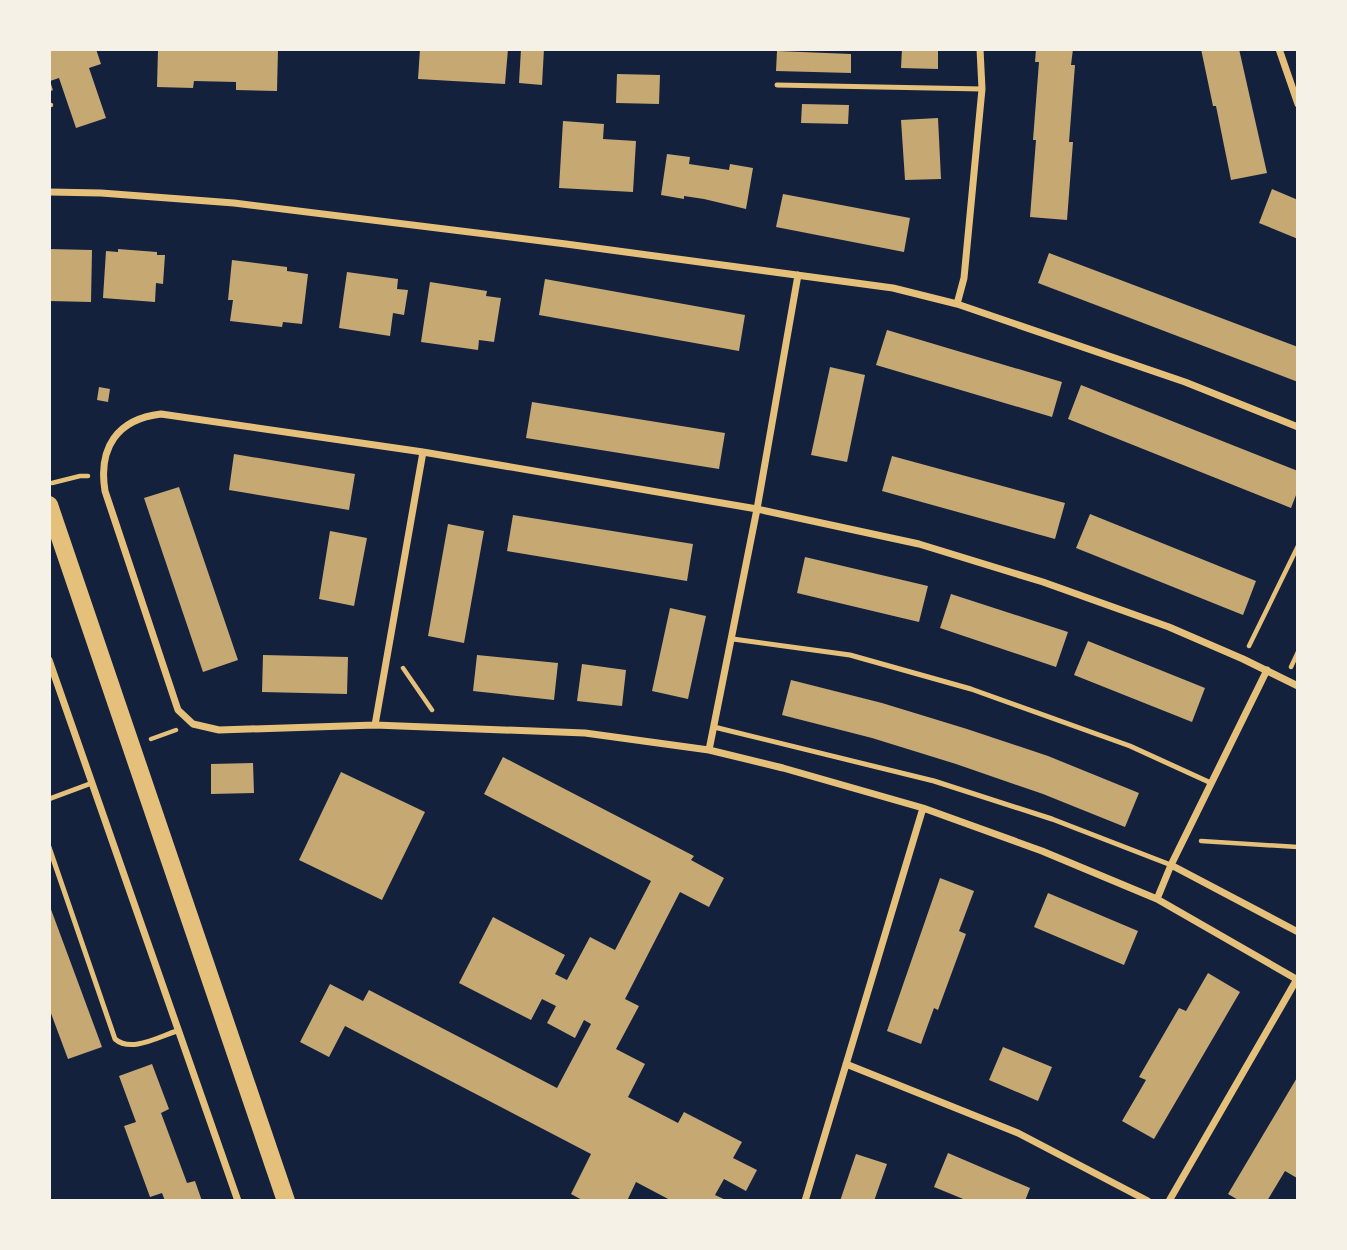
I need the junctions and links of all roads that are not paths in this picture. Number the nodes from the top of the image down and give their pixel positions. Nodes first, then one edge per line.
1 (980, 49) edge
2 (1279, 49) edge
3 (777, 85) dead end
4 (982, 89) junction
5 (1298, 104) edge
6 (49, 192) edge
7 (798, 275) junction
8 (957, 304) junction
9 (1298, 427) edge
10 (423, 452) junction
11 (49, 505) edge
12 (757, 509) junction
13 (52, 526) edge
14 (733, 639) junction
15 (49, 660) edge
16 (1267, 670) junction
17 (1298, 686) edge
18 (375, 725) junction
19 (714, 727) junction
20 (709, 750) junction
21 (92, 783) junction
22 (1211, 783) junction
23 (49, 799) edge
24 (923, 808) junction
25 (49, 847) edge
26 (1171, 865) junction
27 (1157, 899) junction
28 (1298, 932) edge
29 (1298, 979) edge
30 (177, 1031) junction
31 (846, 1064) junction
32 (237, 1201) edge
33 (286, 1201) edge
34 (805, 1201) edge
35 (1148, 1201) edge
36 (1169, 1201) edge

1 - 4 street
2 - 5 street
3 - 4 lane
4 - 8 street
6 - 7 street
7 - 8 street
7 - 12 street
8 - 9 street
10 - 12 street
10 - 18 street
10 - 18 street
11 - 13 main road
12 - 14 street
12 - 16 street
13 - 33 main road
14 - 19 street
14 - 22 lane
15 - 21 street
16 - 17 street
16 - 22 street
18 - 20 street
19 - 20 street
19 - 26 lane
20 - 24 street
21 - 23 lane
21 - 30 street
22 - 26 street
24 - 27 street
24 - 31 street
25 - 30 lane
26 - 27 street
26 - 28 street
27 - 29 street
29 - 36 street
30 - 32 street
31 - 34 street
31 - 35 street

